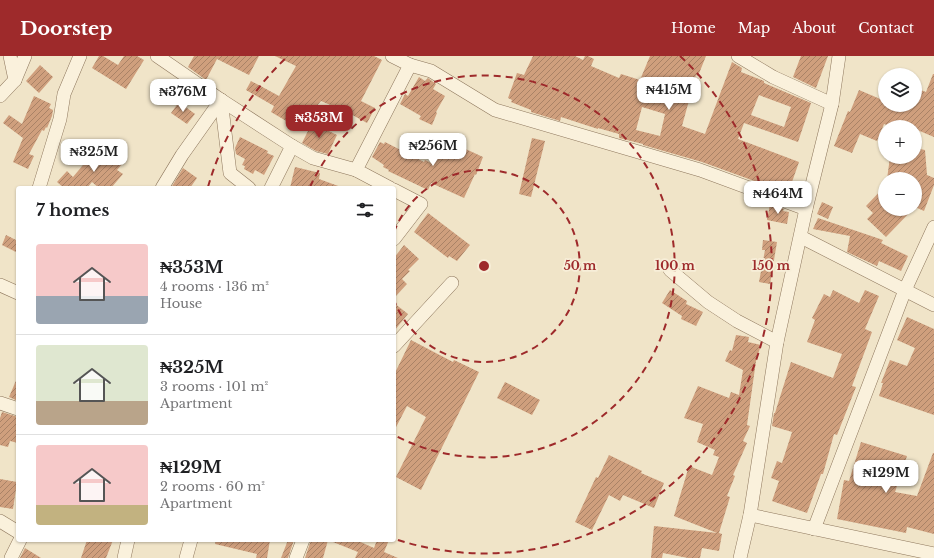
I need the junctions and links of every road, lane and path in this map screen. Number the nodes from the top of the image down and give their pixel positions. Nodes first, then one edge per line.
1 (10, 56) edge
2 (25, 56) edge
3 (80, 56) edge
4 (157, 56) edge
5 (392, 56) edge
6 (738, 56) edge
7 (839, 56) edge
8 (410, 65) junction
9 (15, 80) junction
10 (0, 96) edge
11 (221, 100) junction
12 (832, 104) junction
13 (292, 146) junction
14 (356, 170) junction
15 (40, 186) edge
16 (163, 186) edge
17 (246, 186) edge
18 (272, 186) edge
19 (386, 186) edge
20 (396, 191) edge
21 (806, 209) junction
22 (934, 227) edge
23 (396, 236) edge
24 (801, 236) junction
25 (670, 270) dead end
26 (452, 283) dead end
27 (0, 286) edge
28 (905, 290) junction
29 (16, 292) edge
30 (934, 305) edge
31 (777, 342) junction
32 (396, 344) edge
33 (0, 403) edge
34 (16, 408) edge
35 (750, 515) junction
36 (0, 521) edge
37 (814, 529) junction
38 (16, 531) edge
39 (19, 542) edge
40 (128, 542) edge
41 (190, 542) edge
42 (302, 542) edge
43 (934, 554) edge
44 (11, 558) edge
45 (124, 558) edge
46 (186, 558) edge
47 (296, 558) edge
48 (740, 558) edge

1 - 9 street
2 - 9 street
3 - 15 street
4 - 11 street
5 - 8 street
6 - 12 street
7 - 12 street
8 - 14 street
8 - 21 street
9 - 10 street
11 - 13 street
11 - 16 street
11 - 17 street
12 - 21 street
13 - 14 street
13 - 18 street
14 - 19 street
20 - 23 street
21 - 24 street
22 - 28 street
24 - 28 street
24 - 31 street
25 - 31 street
26 - 32 street
27 - 29 street
28 - 30 street
28 - 37 street
31 - 35 street
33 - 34 street
35 - 37 street
35 - 48 street
36 - 38 street
37 - 43 street
39 - 44 street
40 - 45 street
41 - 46 street
42 - 47 street

